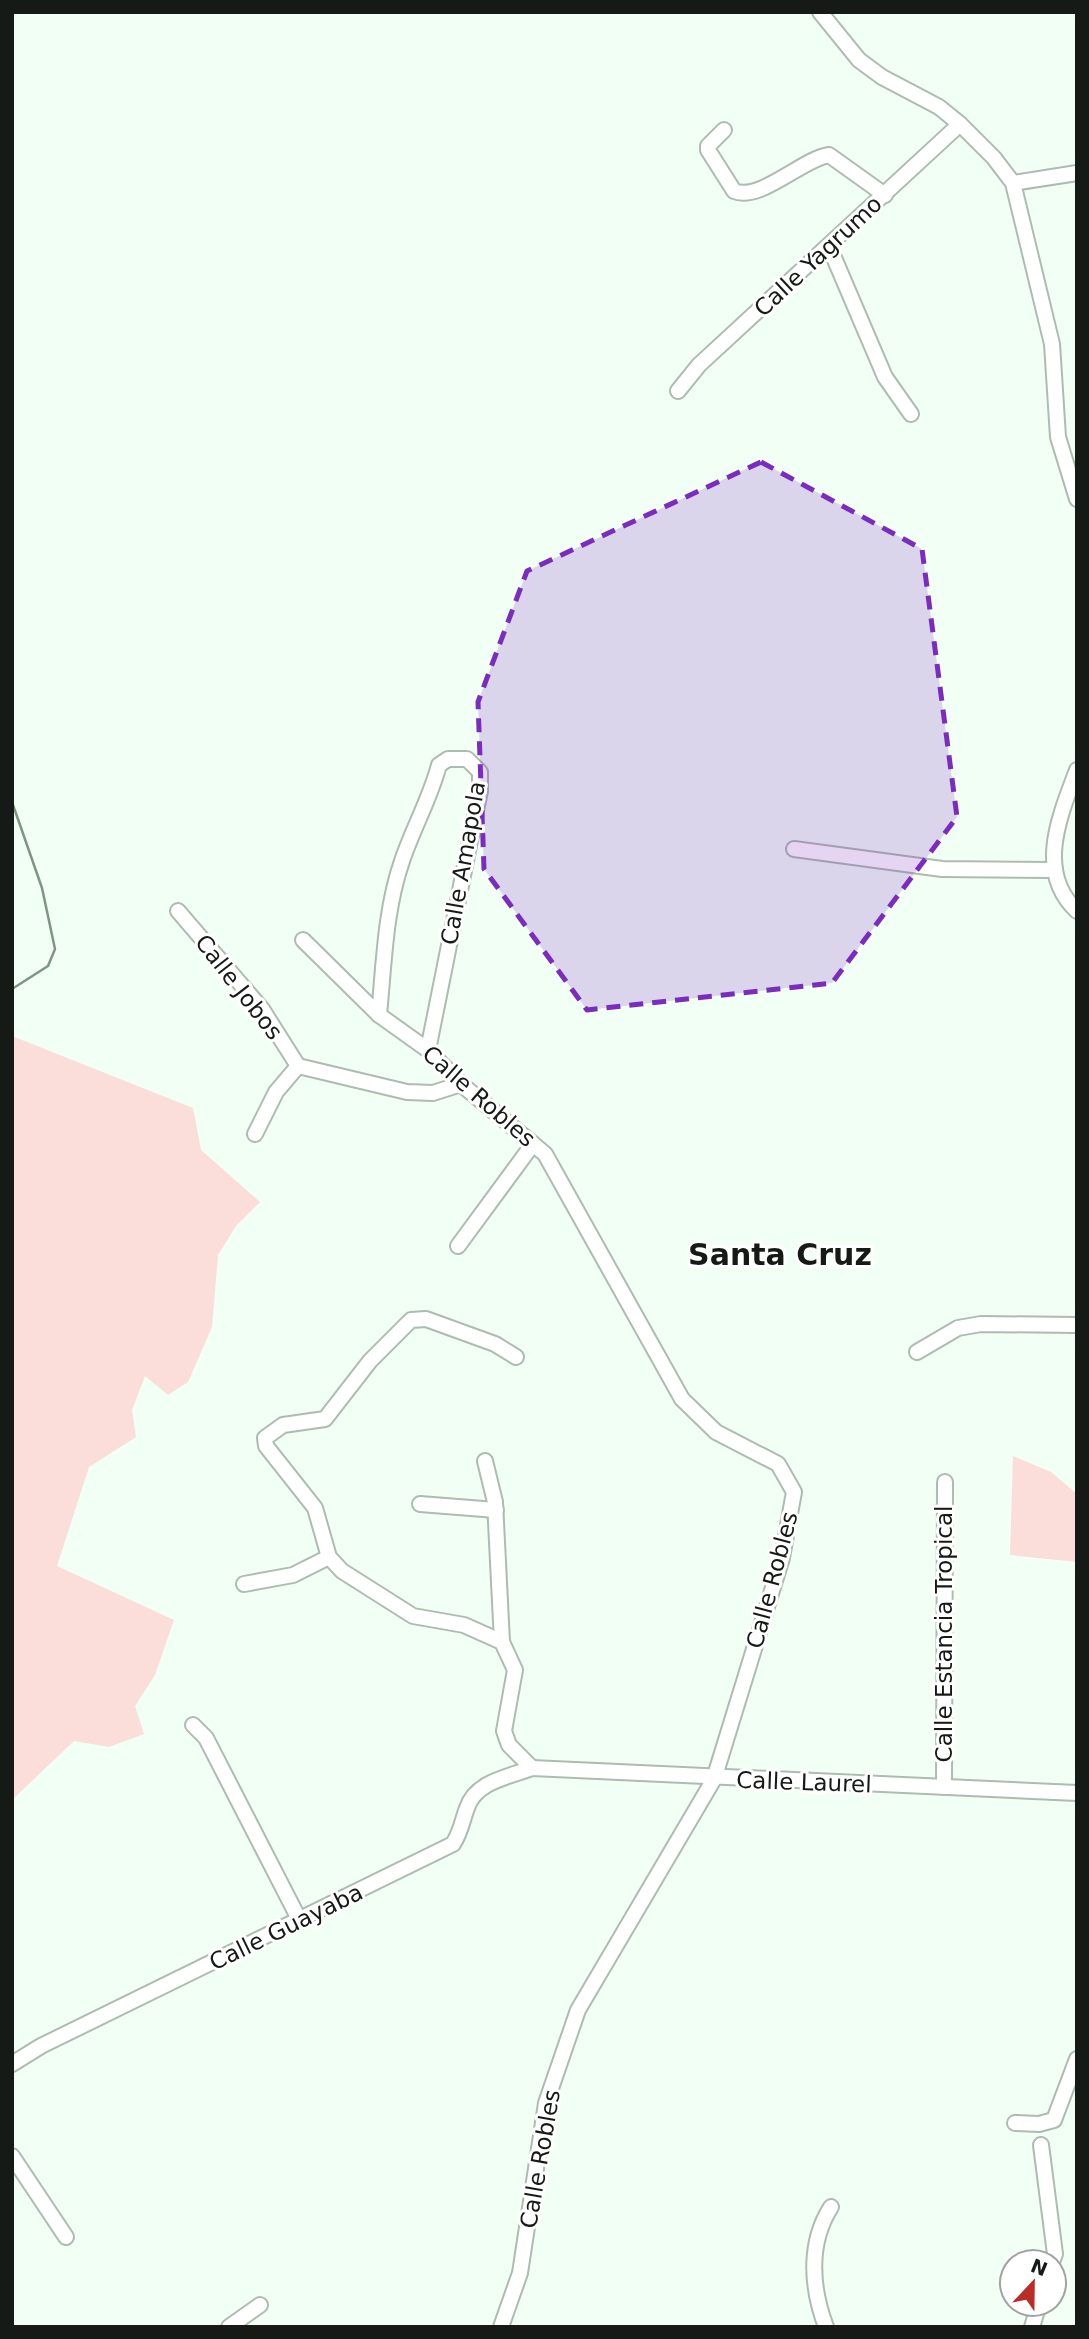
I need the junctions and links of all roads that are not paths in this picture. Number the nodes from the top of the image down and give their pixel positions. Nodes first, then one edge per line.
1 (820, 12) edge
2 (960, 124) junction
3 (724, 131) dead end
4 (1077, 173) edge
5 (1013, 183) junction
6 (885, 195) junction
7 (829, 246) junction
8 (678, 391) dead end
9 (911, 414) dead end
10 (1069, 453) edge
11 (1077, 499) edge
12 (1077, 770) edge
13 (794, 849) dead end
14 (1055, 870) junction
15 (178, 911) dead end
16 (1077, 911) edge
17 (303, 940) dead end
18 (379, 1015) junction
19 (428, 1050) junction
20 (298, 1066) junction
21 (461, 1084) junction
22 (255, 1134) dead end
23 (530, 1141) junction
24 (457, 1240) dead end
25 (1077, 1325) edge
26 (917, 1352) dead end
27 (516, 1357) dead end
28 (485, 1461) dead end
29 (945, 1482) dead end
30 (420, 1504) dead end
31 (496, 1510) junction
32 (329, 1557) junction
33 (244, 1584) dead end
34 (502, 1642) junction
35 (193, 1726) dead end
36 (532, 1768) junction
37 (714, 1779) junction
38 (944, 1787) junction
39 (1077, 1793) edge
40 (300, 1921) junction
41 (1077, 2059) edge
42 (12, 2064) edge
43 (1015, 2123) dead end
44 (1041, 2145) dead end
45 (12, 2155) edge
46 (831, 2207) dead end
47 (66, 2237) dead end
48 (1054, 2248) edge
49 (260, 2305) dead end
50 (229, 2327) edge
51 (501, 2327) edge
52 (826, 2327) edge

1 - 2 street
2 - 5 street
2 - 6 street, Calle Yagrumo
3 - 6 street
4 - 5 street
5 - 10 street
6 - 7 street, Calle Yagrumo
7 - 8 street, Calle Yagrumo
7 - 9 street
10 - 11 street
12 - 14 street
13 - 14 street
14 - 16 street
15 - 20 street, Calle Jobos
17 - 18 street, Calle Robles
18 - 19 street, Calle Robles
18 - 19 street, Calle Amapola
19 - 21 street, Calle Robles
20 - 21 street
20 - 22 street
21 - 23 street, Calle Robles
23 - 24 street
23 - 37 street, Calle Robles
25 - 26 street
27 - 32 street
28 - 31 street
29 - 38 street, Calle Estancia Tropical
30 - 31 street
31 - 34 street
32 - 33 street
32 - 34 street
34 - 36 street
35 - 40 street
36 - 37 street, Calle Laurel
36 - 40 street, Calle Guayaba
37 - 38 street, Calle Laurel
37 - 51 street, Calle Robles
38 - 39 street, Calle Laurel
40 - 42 street, Calle Guayaba
41 - 43 street
44 - 48 street
45 - 47 street
46 - 52 street
49 - 50 street

